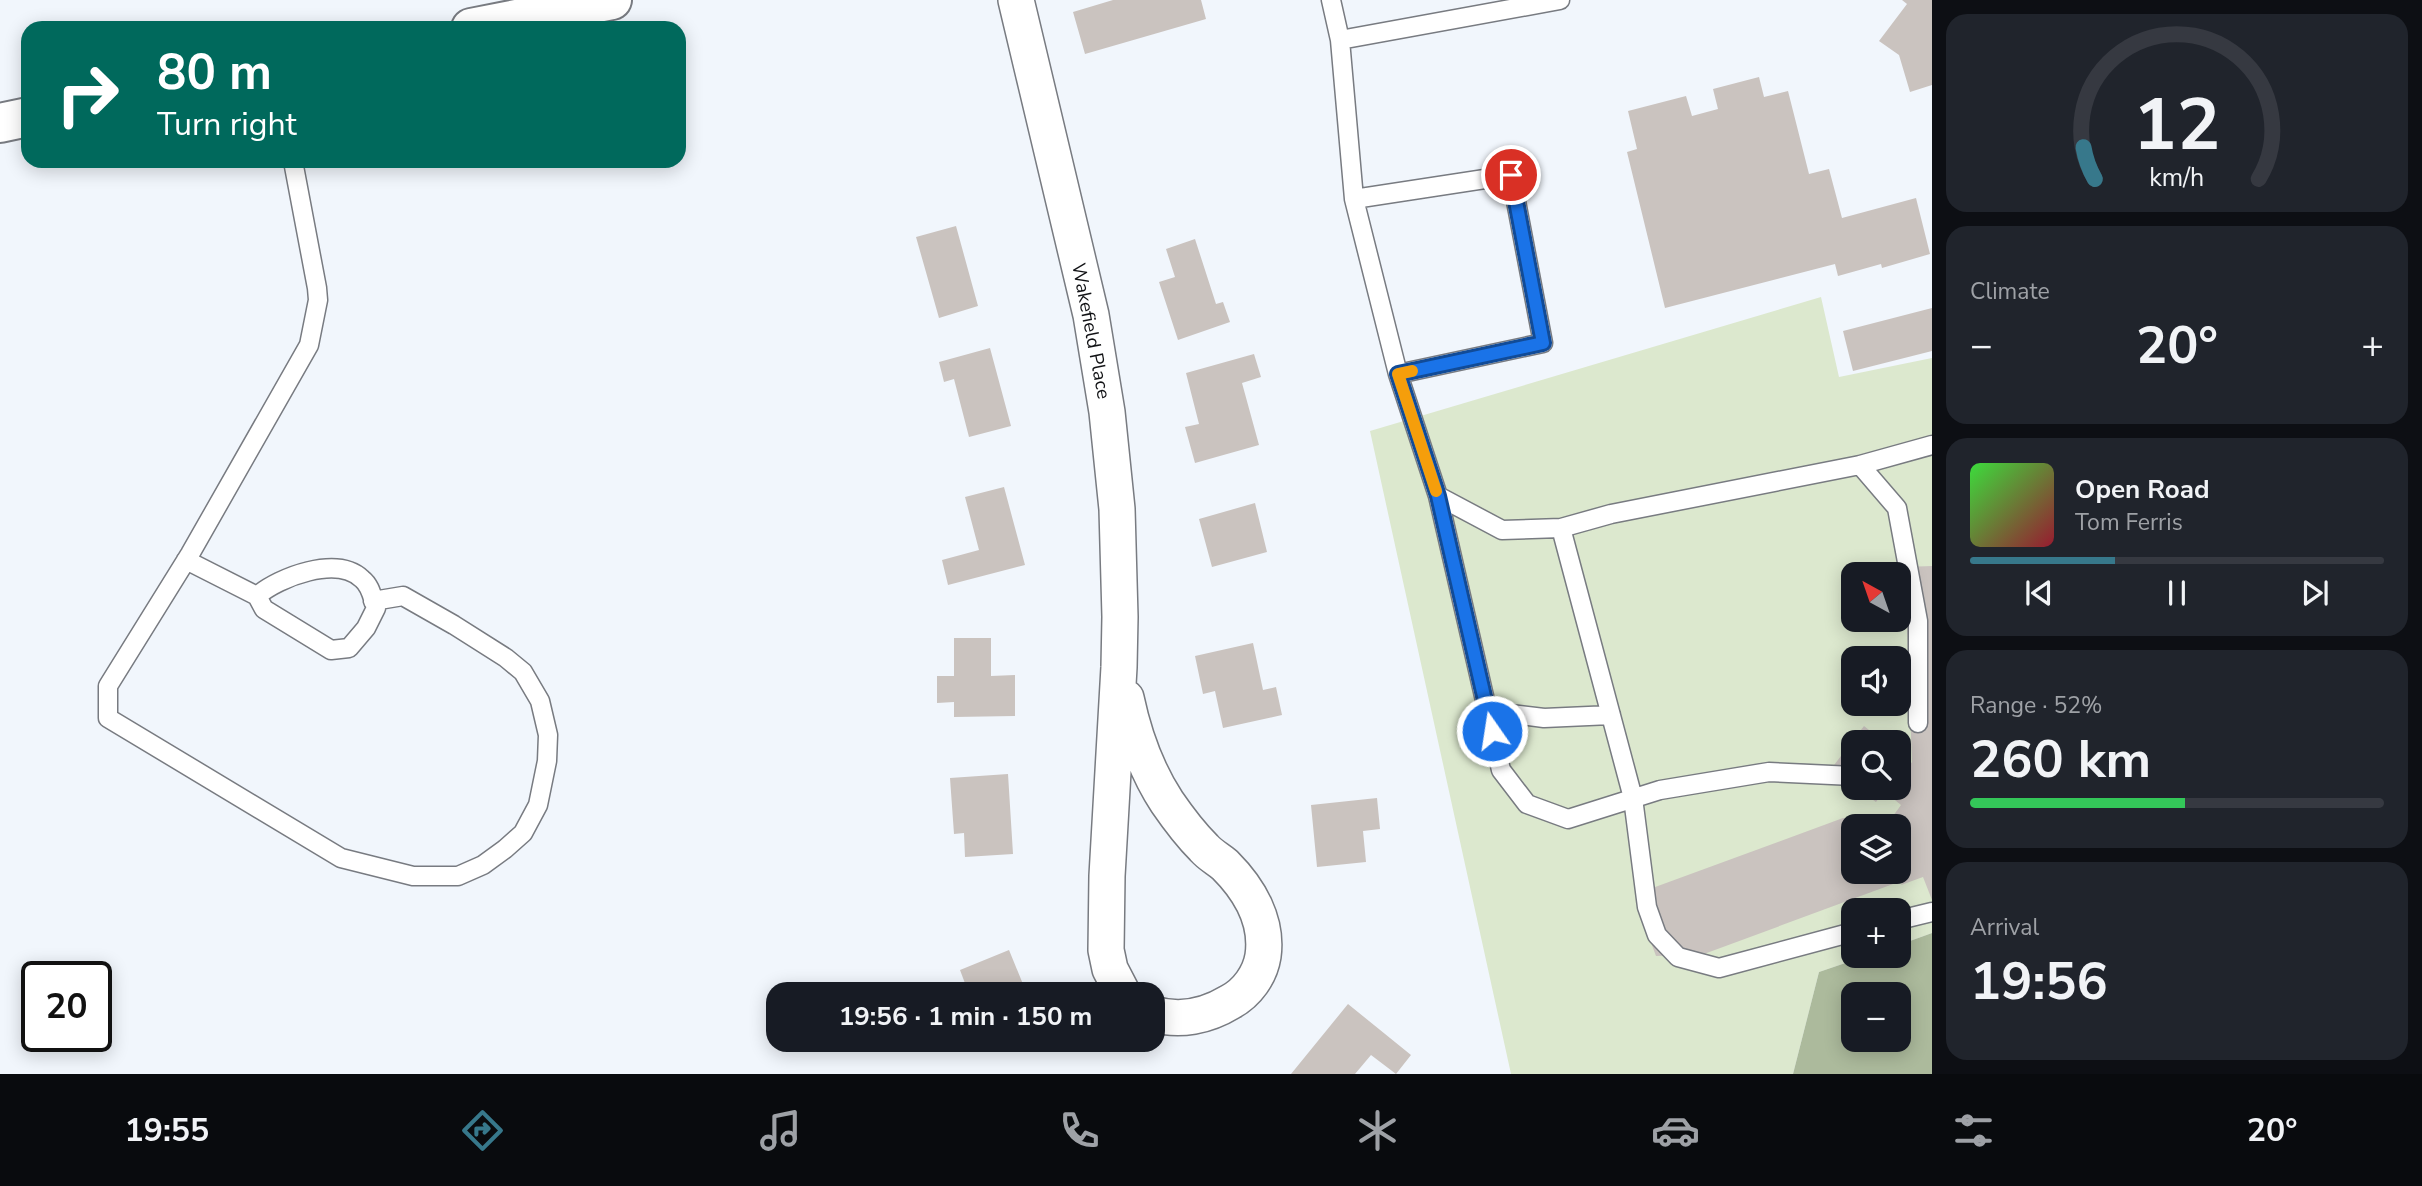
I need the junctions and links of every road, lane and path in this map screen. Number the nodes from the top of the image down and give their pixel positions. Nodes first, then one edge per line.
1 (612, 0) edge
2 (1016, 0) edge
3 (1331, 0) edge
4 (1560, 0) edge
5 (560, 5) edge
6 (498, 21) edge
7 (1340, 40) junction
8 (21, 118) edge
9 (0, 123) edge
10 (294, 168) edge
11 (1354, 198) junction
12 (1398, 374) junction
13 (1932, 445) edge
14 (1860, 465) junction
15 (1438, 496) junction
16 (1561, 528) junction
17 (186, 560) junction
18 (257, 596) junction
19 (373, 601) junction
20 (1119, 667) junction
21 (1487, 711) junction
22 (1611, 715) junction
23 (1917, 723) dead end
24 (1841, 775) edge
25 (1633, 798) junction
26 (1932, 912) edge
27 (1911, 917) edge
28 (1841, 935) edge
29 (1117, 982) edge
30 (1165, 1016) edge

1 - 5 street
2 - 20 street, Wakefield Place
3 - 7 lane
4 - 7 lane
5 - 6 street
7 - 11 lane
8 - 9 street
10 - 17 lane
11 - 12 lane
11 - 12 lane
12 - 15 lane
13 - 14 lane
14 - 16 lane
14 - 23 lane
15 - 16 lane
15 - 21 lane
16 - 22 lane
17 - 18 lane
17 - 19 lane
18 - 19 lane
18 - 19 lane
20 - 29 street, Wakefield Place
20 - 30 street, Wakefield Place
21 - 22 lane
21 - 25 lane
22 - 25 lane
24 - 25 lane
25 - 28 lane
26 - 27 lane

